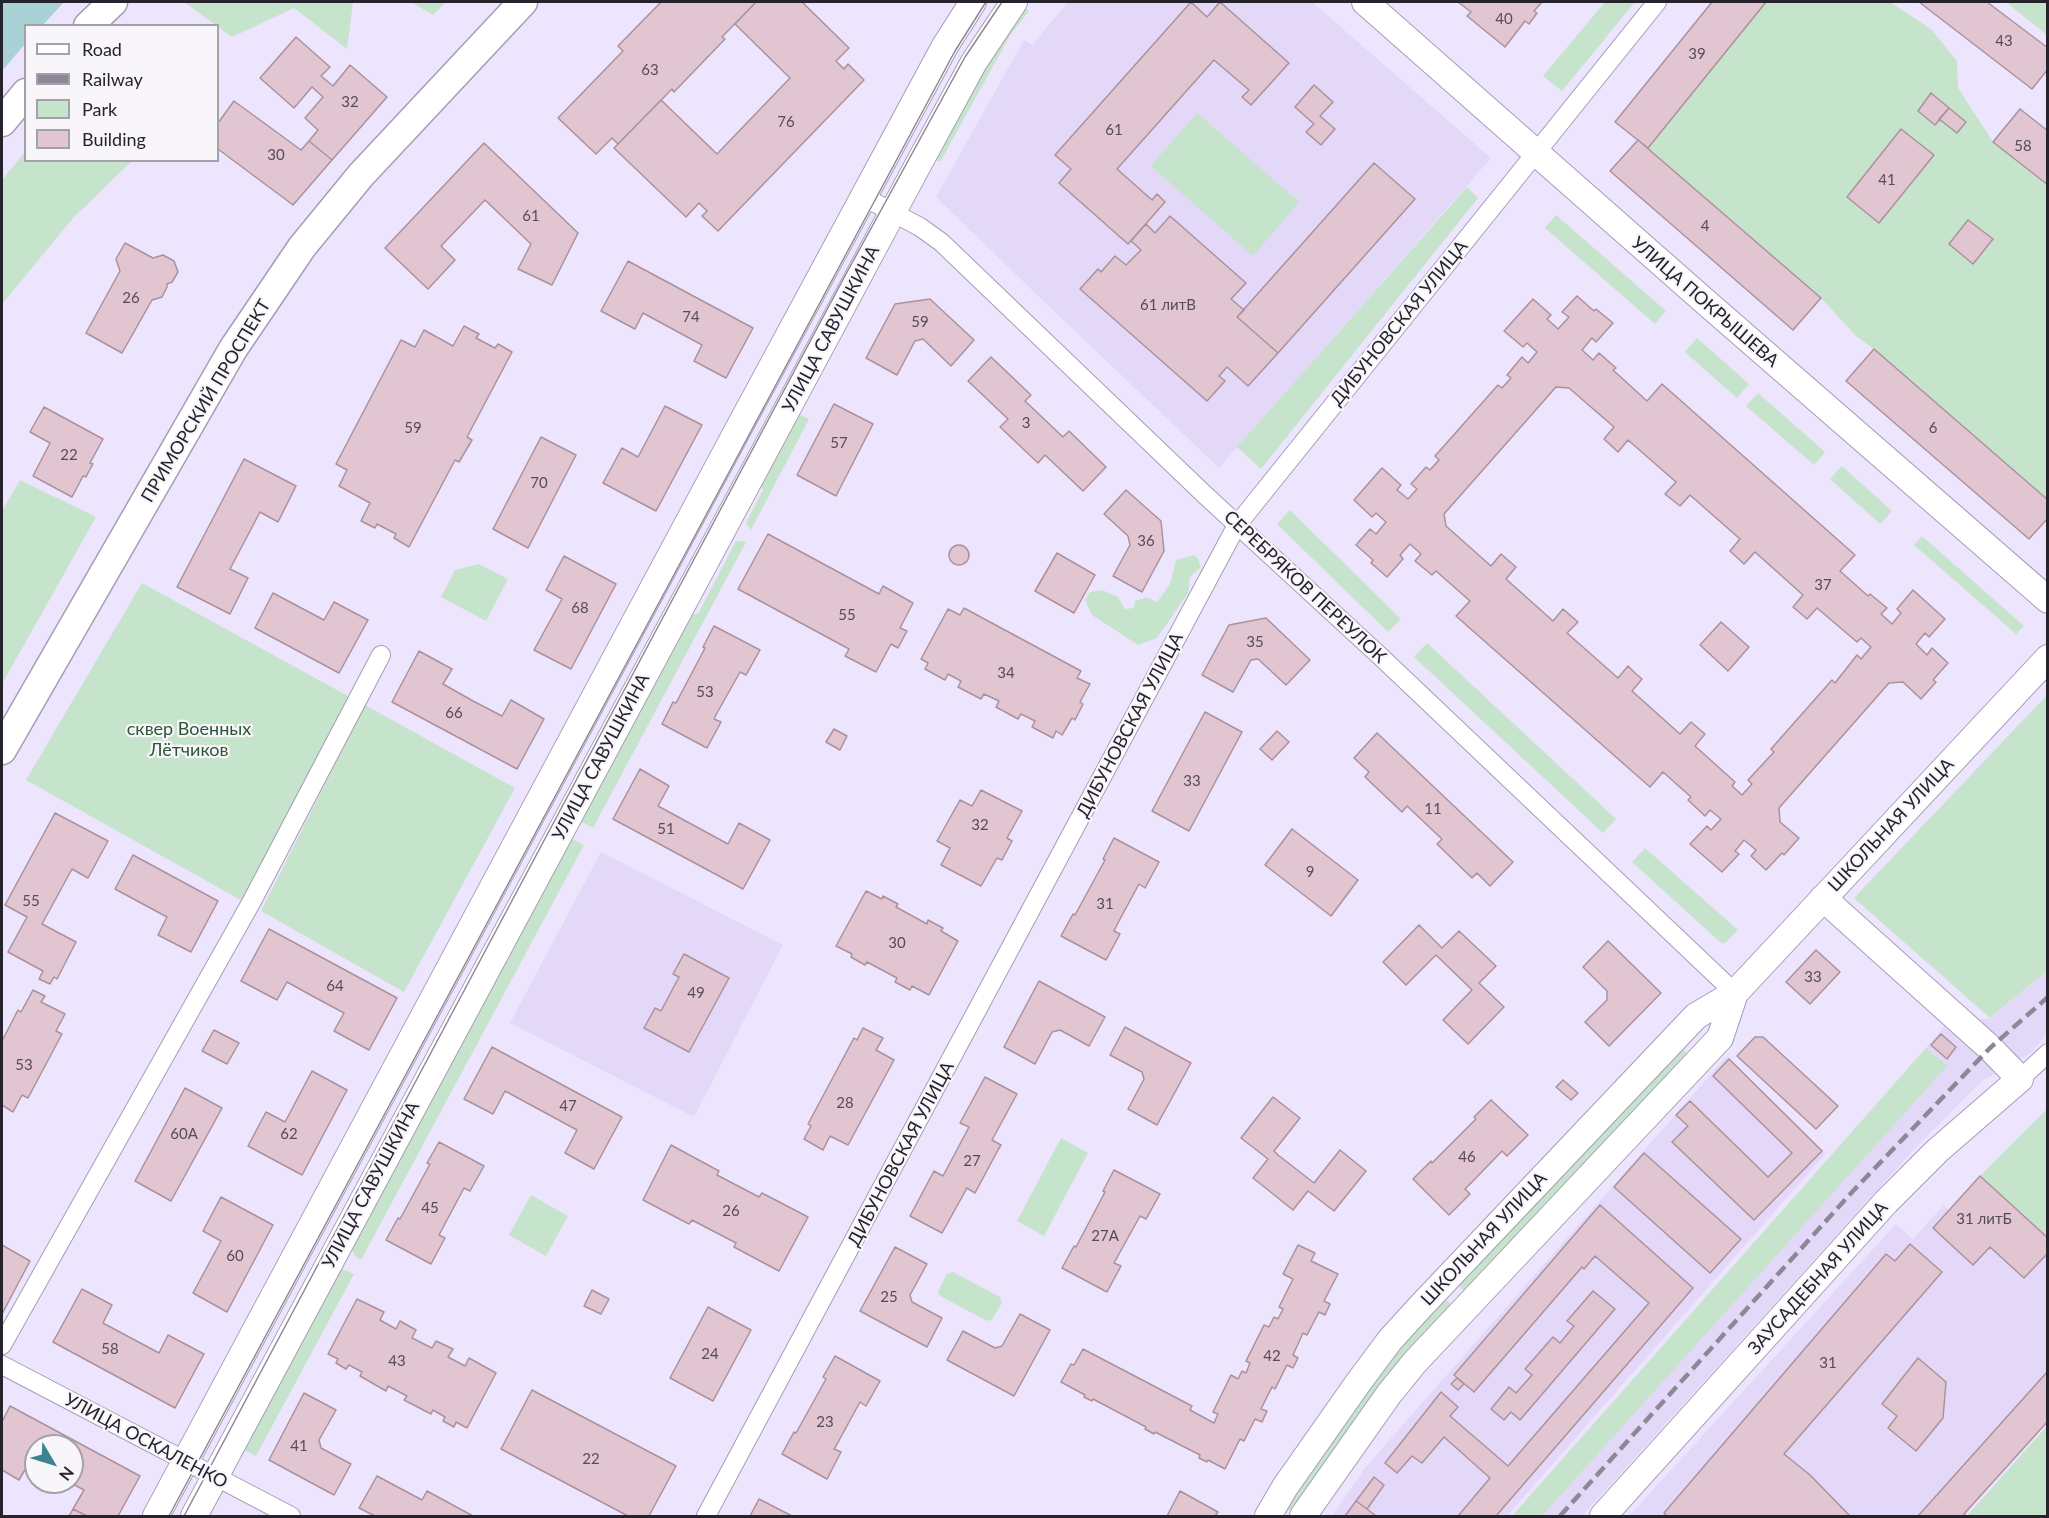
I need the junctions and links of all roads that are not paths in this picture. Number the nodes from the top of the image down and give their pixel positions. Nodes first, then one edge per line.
1 (113, 2) edge
2 (523, 2) edge
3 (973, 2) edge
4 (1014, 2) edge
5 (1365, 2) edge
6 (1657, 2) edge
7 (90, 24) edge
8 (24, 95) edge
9 (2, 122) edge
10 (1536, 152) junction
11 (864, 197) junction
12 (893, 213) junction
13 (1237, 525) junction
14 (2048, 600) edge
15 (381, 655) dead end
16 (2048, 658) edge
17 (2, 750) edge
18 (1823, 898) junction
19 (1735, 993) junction
20 (2048, 1053) edge
21 (2020, 1079) junction
22 (2, 1345) edge
23 (2, 1365) edge
24 (186, 1462) junction
25 (215, 1477) junction
26 (156, 1516) edge
27 (194, 1516) edge
28 (291, 1516) edge
29 (706, 1516) edge
30 (1268, 1516) edge
31 (1303, 1516) edge
32 (1602, 1516) edge

1 - 7 main road
2 - 17 main road, ПРИМОРСКИЙ ПРОСПЕКТ
3 - 11 street, УЛИЦА САВУШКИНА
4 - 12 street, УЛИЦА САВУШКИНА
5 - 10 street, УЛИЦА ПОКРЫШЕВА
6 - 10 street, ДИБУНОВСКАЯ УЛИЦА
8 - 9 main road
10 - 13 street, ДИБУНОВСКАЯ УЛИЦА
10 - 14 street, УЛИЦА ПОКРЫШЕВА
11 - 12 street, СЕРЕБРЯКОВ ПЕРЕУЛОК
11 - 24 street, УЛИЦА САВУШКИНА
12 - 13 street, СЕРЕБРЯКОВ ПЕРЕУЛОК
12 - 25 street, УЛИЦА САВУШКИНА
13 - 19 street, СЕРЕБРЯКОВ ПЕРЕУЛОК
13 - 29 street, ДИБУНОВСКАЯ УЛИЦА
15 - 22 street
16 - 18 street, ШКОЛЬНАЯ УЛИЦА
18 - 19 street, ШКОЛЬНАЯ УЛИЦА
18 - 21 street
19 - 30 street, ШКОЛЬНАЯ УЛИЦА
19 - 31 street, ШКОЛЬНАЯ УЛИЦА
20 - 21 street, ЗАУСАДЕБНАЯ УЛИЦА
21 - 32 street, ЗАУСАДЕБНАЯ УЛИЦА
23 - 24 street, УЛИЦА ОСКАЛЕНКО
24 - 25 street, УЛИЦА ОСКАЛЕНКО
24 - 26 street, УЛИЦА САВУШКИНА
25 - 27 street, УЛИЦА САВУШКИНА
25 - 28 street, УЛИЦА ОСКАЛЕНКО

